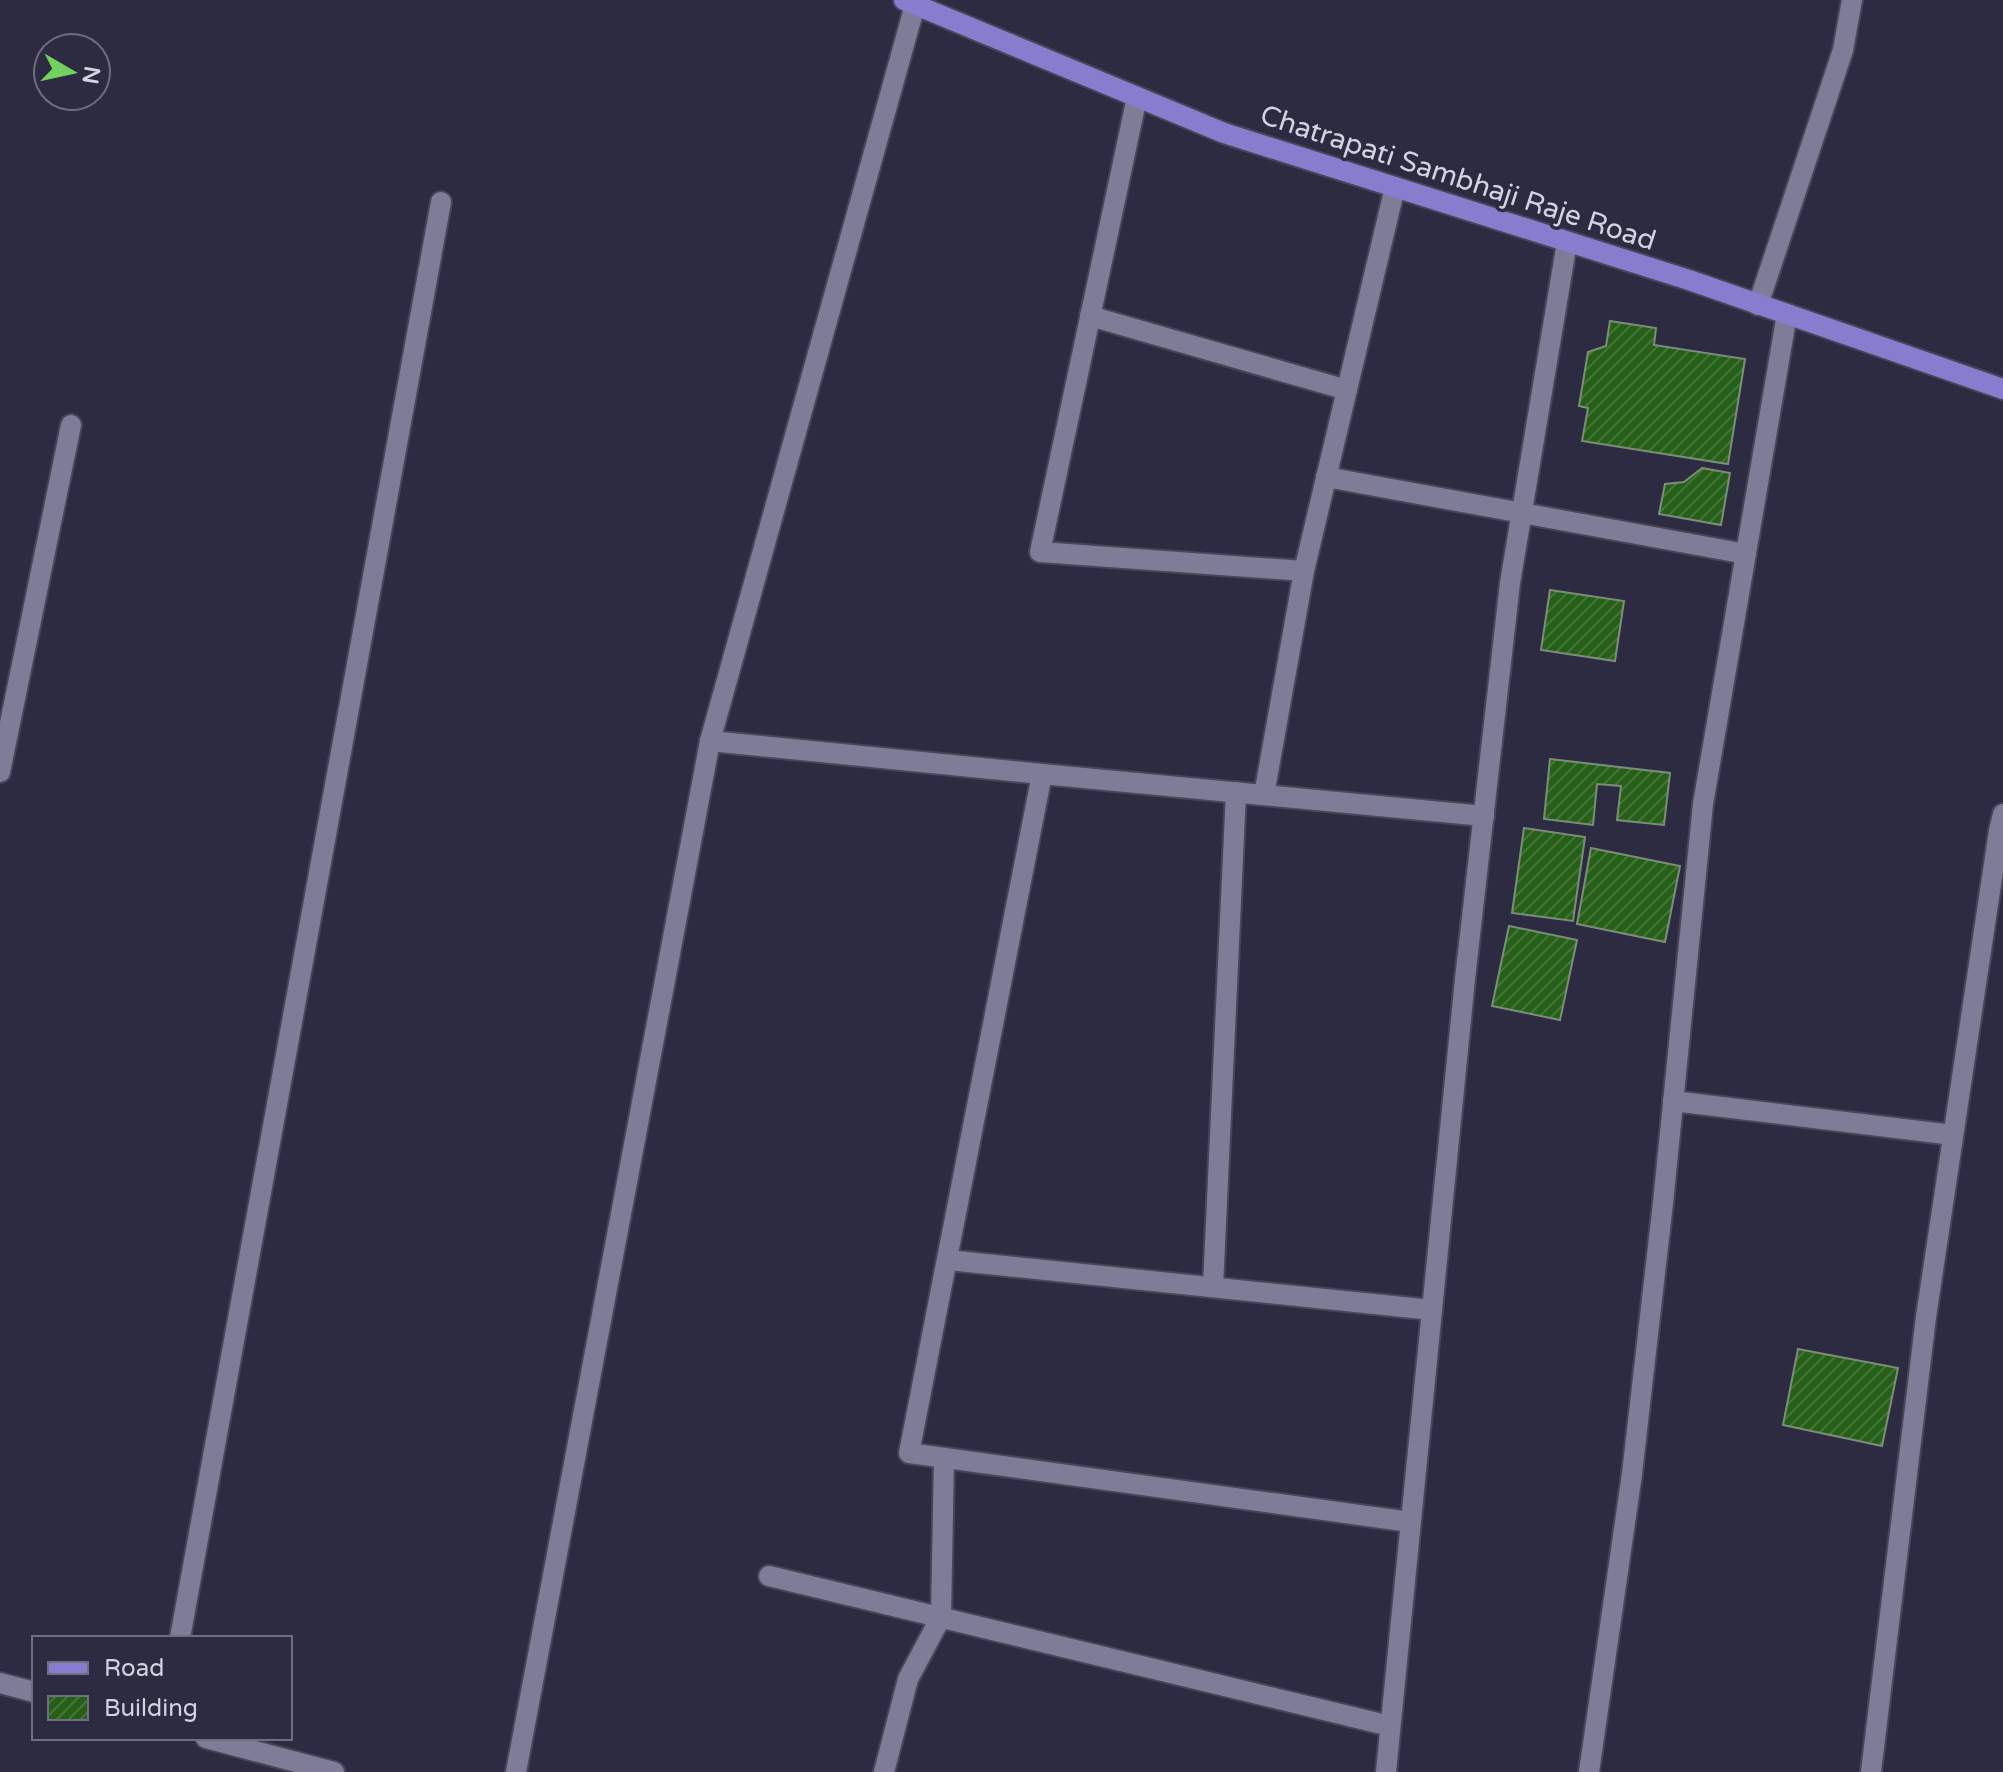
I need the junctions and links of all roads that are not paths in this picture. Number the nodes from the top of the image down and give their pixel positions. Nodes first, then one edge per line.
1 (1852, 0) edge
2 (909, 2) edge
3 (1137, 97) junction
4 (1395, 187) junction
5 (441, 202) dead end
6 (1567, 242) junction
7 (1758, 305) junction
8 (1787, 314) junction
9 (1090, 316) junction
10 (2003, 389) edge
11 (1347, 390) junction
12 (71, 425) dead end
13 (1326, 477) junction
14 (1522, 512) junction
15 (1746, 554) junction
16 (1304, 571) junction
17 (710, 741) junction
18 (0, 772) edge
19 (1042, 774) junction
20 (1236, 792) junction
21 (1264, 795) junction
22 (2003, 814) edge
23 (1484, 816) junction
24 (1997, 887) edge
25 (1673, 1101) junction
26 (1953, 1135) junction
27 (948, 1260) junction
28 (1213, 1287) junction
29 (1432, 1310) junction
30 (944, 1458) junction
31 (1410, 1522) junction
32 (769, 1576) dead end
33 (941, 1617) junction
34 (180, 1636) edge
35 (0, 1683) edge
36 (32, 1691) edge
37 (1390, 1726) junction
38 (214, 1740) edge
39 (334, 1772) edge
40 (516, 1772) edge
41 (884, 1772) edge
42 (1386, 1772) edge
43 (1589, 1772) edge
44 (1871, 1772) edge

1 - 7 street
2 - 3 main road, Chatrapati Sambhaji Raje Road
2 - 17 street
3 - 4 main road, Chatrapati Sambhaji Raje Road
3 - 9 street
4 - 6 main road, Chatrapati Sambhaji Raje Road
4 - 11 street
5 - 34 street
6 - 7 main road, Chatrapati Sambhaji Raje Road
6 - 14 street
7 - 8 main road, Chatrapati Sambhaji Raje Road
8 - 10 main road, Chatrapati Sambhaji Raje Road
8 - 15 street
9 - 11 street
9 - 16 street
11 - 13 street
12 - 18 street
13 - 14 street
13 - 16 street
14 - 15 street
14 - 23 street
15 - 25 street
16 - 21 street
17 - 19 street
17 - 40 street
19 - 20 street
19 - 27 street
20 - 21 street
20 - 28 street
21 - 23 street
22 - 24 street
23 - 29 street
24 - 26 street
25 - 26 street
25 - 43 street
26 - 44 street
27 - 28 street
27 - 30 street
28 - 29 street
29 - 31 street
30 - 31 street
30 - 33 street
31 - 37 street
32 - 33 street
33 - 37 street
33 - 41 street
35 - 36 street
37 - 42 street
38 - 39 street

